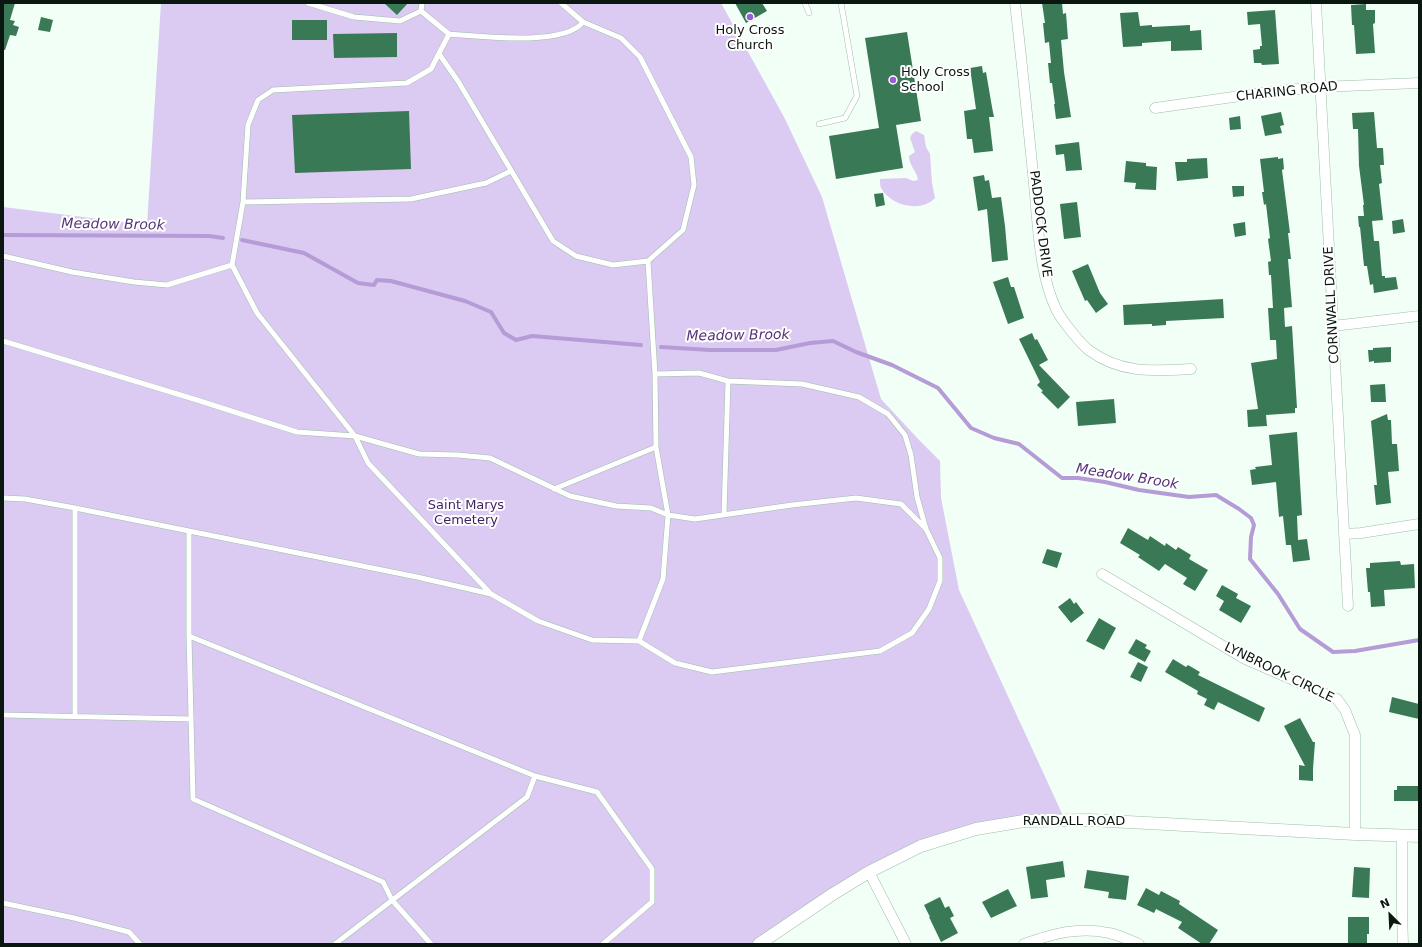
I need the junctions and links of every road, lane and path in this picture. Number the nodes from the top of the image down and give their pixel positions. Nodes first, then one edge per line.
1 (308, 3) edge
2 (422, 3) edge
3 (561, 3) edge
4 (805, 3) edge
5 (841, 3) edge
6 (1015, 3) edge
7 (1316, 3) edge
8 (421, 11) junction
9 (809, 13) dead end
10 (583, 22) junction
11 (449, 34) junction
12 (439, 54) junction
13 (1419, 83) edge
14 (1320, 87) junction
15 (1155, 108) dead end
16 (819, 124) dead end
17 (511, 171) junction
18 (243, 202) junction
19 (3, 256) edge
20 (648, 262) junction
21 (232, 265) junction
22 (1419, 316) edge
23 (1333, 326) junction
24 (3, 341) edge
25 (1191, 369) dead end
26 (655, 374) junction
27 (728, 380) junction
28 (355, 436) junction
29 (656, 447) junction
30 (554, 489) junction
31 (3, 498) edge
32 (76, 508) junction
33 (668, 515) junction
34 (724, 515) junction
35 (1419, 524) edge
36 (926, 530) junction
37 (189, 531) junction
38 (1344, 534) junction
39 (1102, 574) dead end
40 (491, 594) junction
41 (1348, 606) dead end
42 (189, 636) junction
43 (639, 641) junction
44 (3, 715) edge
45 (75, 716) junction
46 (191, 719) junction
47 (536, 776) junction
48 (1355, 834) junction
49 (1402, 836) junction
50 (1419, 836) edge
51 (869, 872) junction
52 (392, 900) junction
53 (3, 903) edge
54 (140, 944) edge
55 (335, 944) edge
56 (431, 944) edge
57 (603, 944) edge
58 (759, 944) edge
59 (906, 944) edge
60 (1024, 944) edge
61 (1139, 944) edge
62 (1403, 944) edge

1 - 8 lane
2 - 8 lane
3 - 10 lane
4 - 9 lane
5 - 16 lane
6 - 25 street, PADDOCK DRIVE
7 - 14 street, CORNWALL DRIVE
8 - 11 lane
10 - 11 lane
10 - 20 lane
11 - 12 lane
12 - 17 lane
12 - 18 lane
13 - 14 street, CHARING ROAD
14 - 15 street, CHARING ROAD
14 - 23 street, CORNWALL DRIVE
17 - 18 lane
17 - 20 lane
18 - 21 lane
19 - 21 lane
20 - 26 lane
21 - 28 lane
22 - 23 street
23 - 38 street, CORNWALL DRIVE
24 - 28 lane
26 - 27 lane
26 - 29 lane
27 - 34 lane
27 - 36 lane
28 - 30 lane
28 - 40 lane
29 - 30 lane
29 - 33 lane
30 - 33 lane
31 - 32 lane
32 - 37 lane
32 - 45 lane
33 - 34 lane
33 - 43 lane
34 - 36 lane
35 - 38 street
36 - 43 lane
37 - 40 lane
37 - 42 lane
38 - 41 street, CORNWALL DRIVE
39 - 48 street, LYNBROOK CIRCLE
40 - 43 lane
42 - 46 lane
42 - 47 lane
44 - 45 lane
45 - 46 lane
46 - 52 lane
47 - 52 lane
47 - 57 lane
48 - 49 street, RANDALL ROAD
48 - 51 street, RANDALL ROAD
49 - 50 street, RANDALL ROAD
49 - 62 street
51 - 58 street, RANDALL ROAD
51 - 59 street
52 - 55 lane
52 - 56 lane
53 - 54 lane
60 - 61 street

